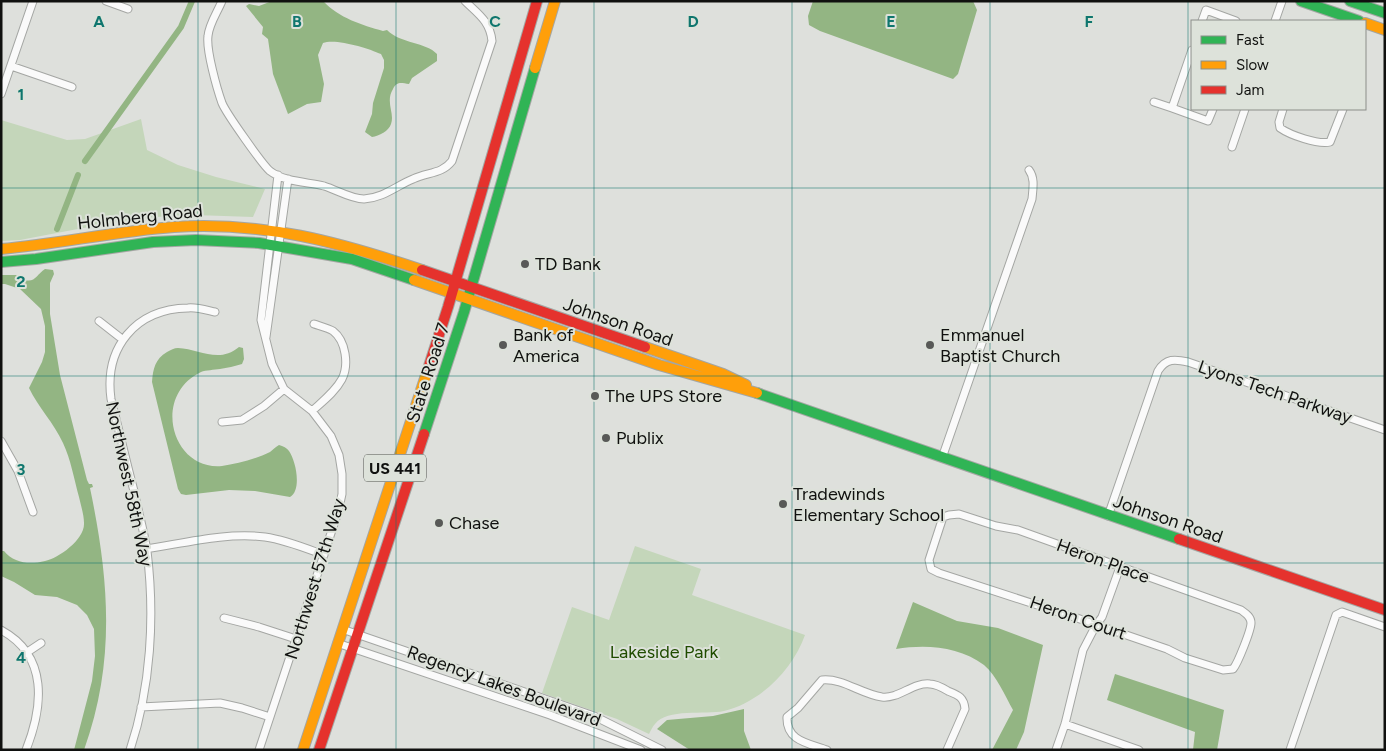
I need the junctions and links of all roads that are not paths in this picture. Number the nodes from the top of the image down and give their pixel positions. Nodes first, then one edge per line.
1 (33, 1) edge
2 (106, 1) edge
3 (222, 1) edge
4 (465, 1) edge
5 (537, 1) edge
6 (547, 1) edge
7 (1282, 1) edge
8 (1301, 1) edge
9 (1350, 1) edge
10 (553, 6) edge
11 (128, 9) dead end
12 (1385, 13) edge
13 (1202, 20) edge
14 (1233, 20) edge
15 (1275, 20) edge
16 (1356, 20) edge
17 (1366, 23) edge
18 (530, 25) junction
19 (1385, 30) edge
20 (540, 50) junction
21 (1191, 53) edge
22 (11, 66) junction
23 (72, 87) dead end
24 (1, 94) edge
25 (1154, 102) dead end
26 (1172, 108) junction
27 (1213, 110) edge
28 (1245, 110) edge
29 (1283, 110) edge
30 (1343, 110) edge
31 (1232, 147) dead end
32 (1028, 170) dead end
33 (278, 175) junction
34 (288, 179) junction
35 (270, 230) junction
36 (282, 231) junction
37 (274, 245) junction
38 (1, 249) edge
39 (1, 262) edge
40 (455, 282) junction
41 (471, 288) junction
42 (452, 293) junction
43 (468, 299) junction
44 (215, 312) dead end
45 (99, 321) dead end
46 (314, 324) dead end
47 (122, 339) junction
48 (674, 370) junction
49 (722, 374) junction
50 (284, 388) junction
51 (769, 396) junction
52 (312, 411) junction
53 (222, 422) dead end
54 (1385, 430) edge
55 (1, 441) edge
56 (942, 458) junction
57 (34, 512) dead end
58 (1108, 516) junction
59 (936, 537) joint
60 (146, 549) junction
61 (324, 555) junction
62 (1120, 567) junction
63 (1385, 610) edge
64 (224, 618) dead end
65 (1096, 625) junction
66 (1385, 628) edge
67 (342, 629) junction
68 (1, 630) edge
69 (358, 634) junction
70 (296, 639) junction
71 (41, 643) dead end
72 (338, 643) junction
73 (353, 648) junction
74 (1243, 648) joint
75 (28, 656) junction
76 (141, 706) junction
77 (270, 717) junction
78 (1065, 724) junction
79 (26, 750) edge
80 (130, 750) edge
81 (260, 750) edge
82 (303, 750) edge
83 (319, 750) edge
84 (642, 750) edge
85 (662, 750) edge
86 (827, 750) edge
87 (947, 750) edge
88 (1056, 750) edge
89 (1140, 750) edge
90 (1290, 750) edge

1 - 22 street
2 - 11 street
3 - 33 street
4 - 34 street
5 - 18 street, State Road 7 / US 441
6 - 10 street
7 - 15 street
8 - 16 street
9 - 12 street
10 - 20 street, State Road 7 / US 441
13 - 14 street
17 - 19 street
18 - 20 street
18 - 40 street, State Road 7 / US 441
20 - 41 street, State Road 7 / US 441
21 - 26 street
22 - 23 street
22 - 24 street
25 - 26 street
26 - 27 street
28 - 31 street
29 - 30 street
32 - 56 street
33 - 34 street
33 - 35 street, Northwest 57th Way
34 - 36 street, Northwest 57th Way
35 - 36 street, Holmberg Road
35 - 37 street, Northwest 57th Way
35 - 38 street, Holmberg Road
36 - 37 street, Northwest 57th Way
36 - 40 street, Holmberg Road
37 - 39 street, Holmberg Road
37 - 42 street, Holmberg Road
37 - 50 street, Northwest 57th Way
40 - 41 street, Johnson Road
40 - 42 street, State Road 7 / US 441
41 - 43 street, State Road 7 / US 441
41 - 49 street, Johnson Road
42 - 43 street, Johnson Road
42 - 67 street, State Road 7 / US 441
43 - 48 street, Johnson Road
43 - 69 street, State Road 7 / US 441
44 - 47 street
45 - 47 street
46 - 52 street
47 - 60 street, Northwest 58th Way
48 - 49 street
48 - 51 street, Johnson Road
49 - 51 street, Johnson Road
50 - 52 street, Northwest 57th Way
50 - 53 street
51 - 56 street, Johnson Road
52 - 61 street, Northwest 57th Way
54 - 58 street, Lyons Tech Parkway
55 - 57 street
56 - 58 street, Johnson Road
58 - 63 street, Johnson Road
59 - 62 street, Heron Place
59 - 65 street, Heron Court
60 - 61 street
60 - 76 street, Northwest 58th Way
61 - 70 street, Northwest 57th Way
62 - 65 street
62 - 74 street, Heron Place
64 - 70 street
65 - 74 street, Heron Court
65 - 78 street
66 - 90 street
67 - 69 street, Regency Lakes Boulevard
67 - 72 street, State Road 7 / US 441
68 - 75 street
69 - 73 street, State Road 7 / US 441
69 - 85 street, Regency Lakes Boulevard
70 - 77 street, Northwest 57th Way
71 - 75 street
72 - 73 street, Regency Lakes Boulevard
72 - 82 street, State Road 7 / US 441
73 - 83 street, State Road 7 / US 441
73 - 84 street, Regency Lakes Boulevard
75 - 79 street
76 - 77 street
76 - 80 street, Northwest 58th Way
77 - 81 street, Northwest 57th Way
78 - 88 street
78 - 89 street
86 - 87 street

